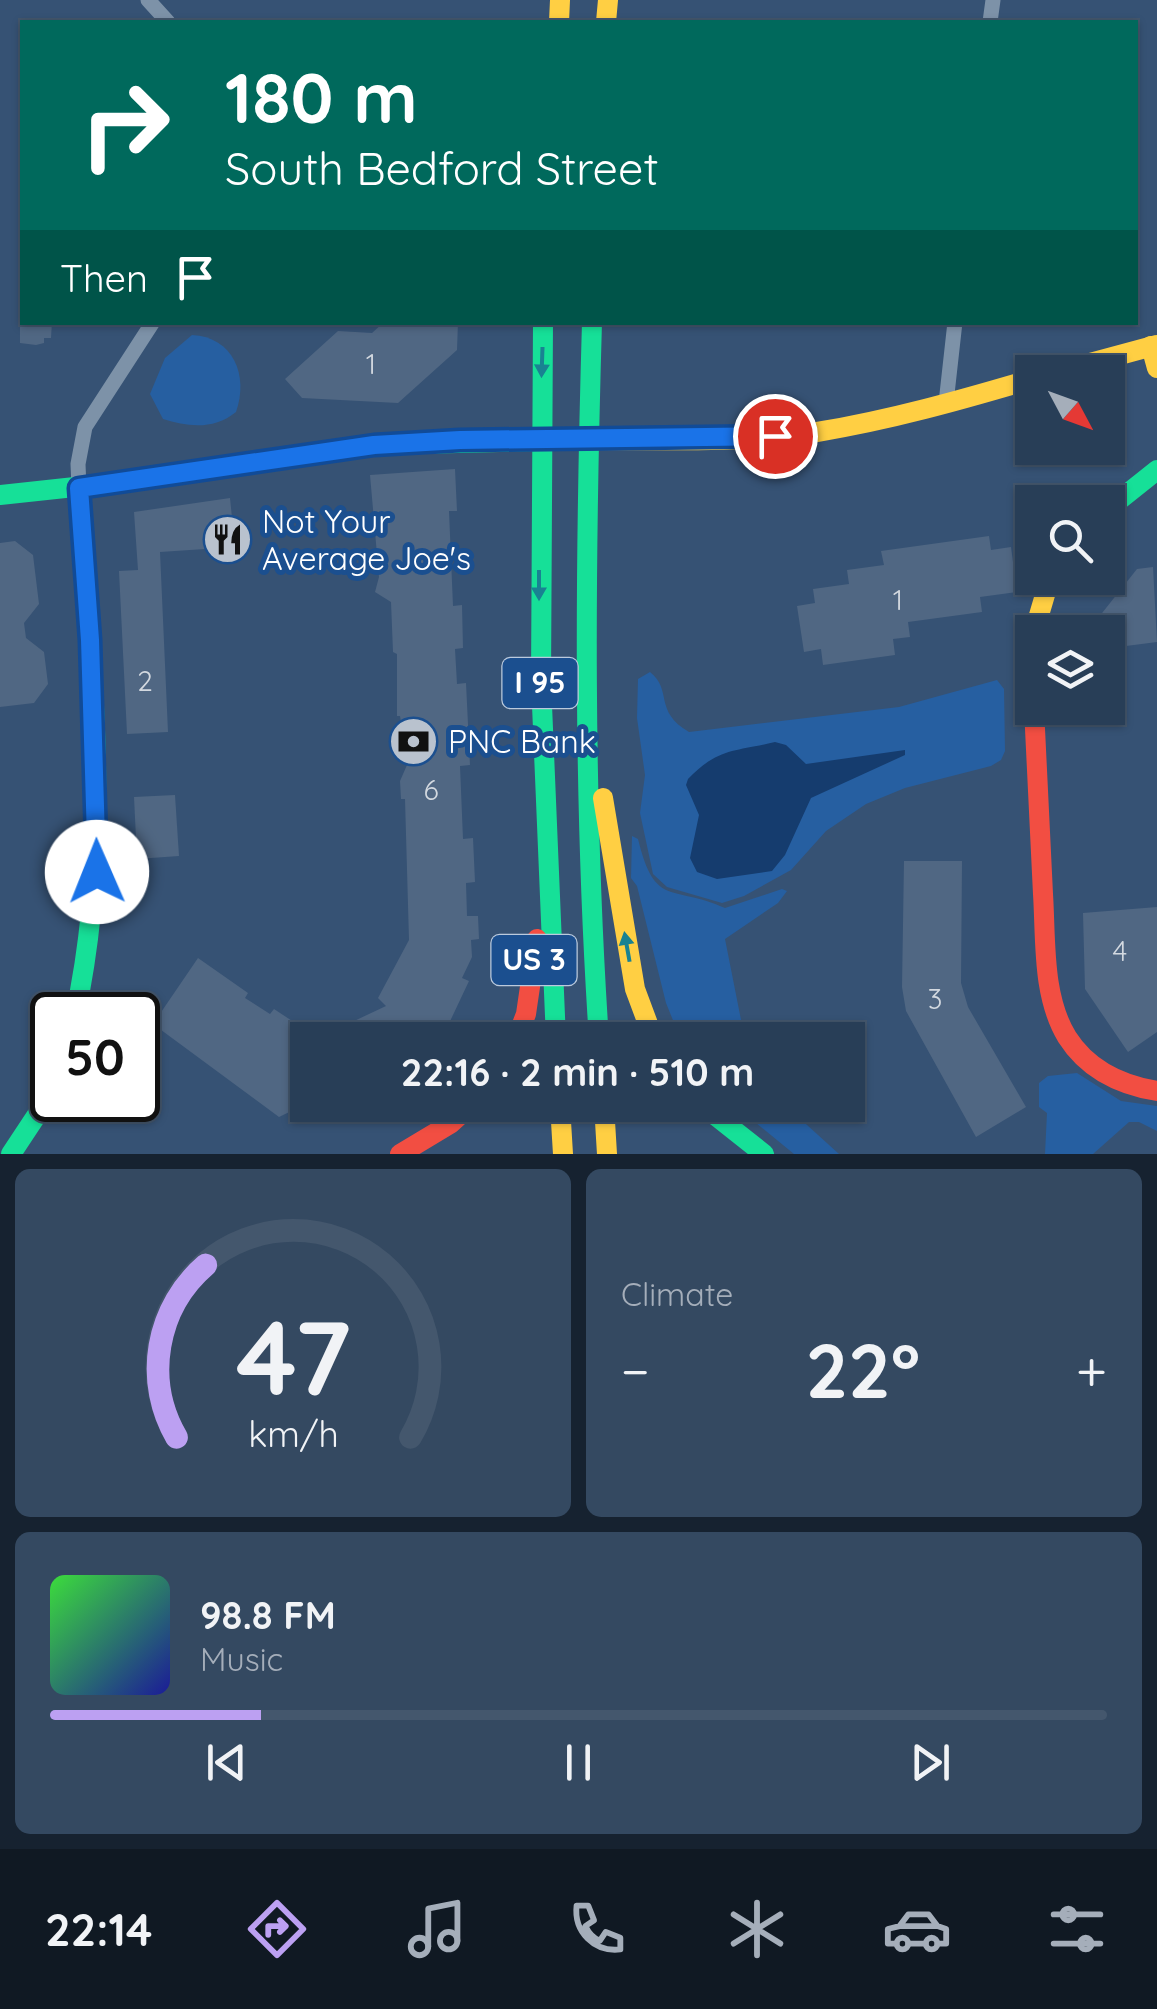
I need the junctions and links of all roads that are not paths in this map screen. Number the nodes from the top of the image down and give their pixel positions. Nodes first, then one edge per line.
1 (148, 0) edge
2 (166, 20) edge
3 (150, 325) edge
4 (544, 325) edge
5 (592, 325) edge
6 (955, 325) edge
7 (1154, 346) edge
8 (1120, 355) edge
9 (1157, 368) edge
10 (1015, 384) edge
11 (946, 403) junction
12 (1157, 470) edge
13 (79, 488) junction
14 (0, 495) edge
15 (1125, 495) edge
16 (589, 690) junction
17 (1035, 725) edge
18 (546, 878) junction
19 (80, 992) edge
20 (523, 1022) edge
21 (555, 1022) edge
22 (598, 1022) edge
23 (647, 1022) edge
24 (1157, 1091) edge
25 (32, 1122) edge
26 (449, 1122) edge
27 (561, 1122) edge
28 (605, 1122) edge
29 (724, 1122) edge
30 (11, 1154) edge
31 (400, 1154) edge
32 (564, 1154) edge
33 (607, 1154) edge
34 (764, 1154) edge

1 - 2 street
3 - 13 street
4 -> 18 main road, I 95
5 - 16 main road, I 95
6 - 11 street
7 - 8 main road
7 - 9 main road
10 - 11 main road
11 - 13 main road
12 - 15 main road
13 - 14 main road
13 - 19 main road
16 - 22 main road, I 95
23 -> 16 main road
17 - 24 main road
18 - 20 main road, US 3
18 - 21 main road, I 95
25 - 30 main road
26 - 31 main road
27 - 32 main road
28 - 33 main road
29 - 34 main road

